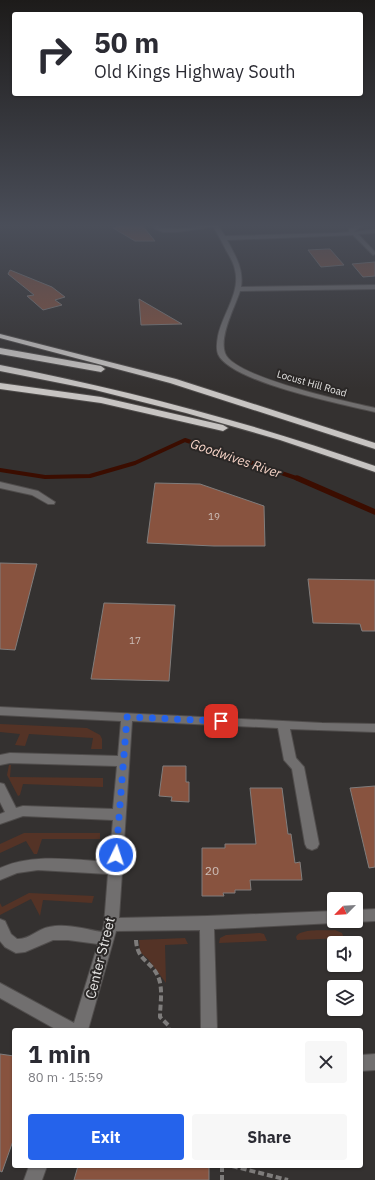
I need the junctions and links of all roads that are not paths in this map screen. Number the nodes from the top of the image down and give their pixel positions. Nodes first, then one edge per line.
1 (238, 279) edge
2 (375, 287) edge
3 (237, 289) junction
4 (0, 336) edge
5 (0, 351) edge
6 (0, 368) edge
7 (0, 386) edge
8 (375, 410) edge
9 (313, 425) junction
10 (375, 446) edge
11 (347, 459) junction
12 (375, 469) edge
13 (0, 485) edge
14 (51, 502) dead end
15 (0, 711) edge
16 (127, 717) junction
17 (284, 724) junction
18 (375, 728) edge
19 (0, 760) edge
20 (123, 761) junction
21 (0, 788) edge
22 (119, 815) junction
23 (6, 817) edge
24 (312, 844) dead end
25 (115, 868) junction
26 (0, 874) edge
27 (375, 915) edge
28 (363, 916) edge
29 (327, 917) edge
30 (207, 923) junction
31 (111, 925) junction
32 (0, 926) edge
33 (106, 939) junction
34 (0, 990) edge
35 (68, 1028) edge
36 (81, 1028) edge
37 (210, 1028) edge
38 (375, 1062) edge
39 (363, 1063) edge
40 (37, 1168) edge
41 (33, 1180) edge

1 - 3 street, Locust Hill Road
2 - 3 street
3 - 8 street, Locust Hill Road
4 - 9 highway
5 - 9 highway
6 - 11 highway
7 - 11 highway
9 - 10 highway
11 - 12 highway
13 - 14 street
15 - 16 street
16 - 17 street
16 - 20 street, Center Street
17 - 18 street
17 - 24 street
19 - 20 street
20 - 22 street, Center Street
21 - 23 street
22 - 23 street
22 - 25 street, Center Street
25 - 26 street
25 - 31 street, Center Street
27 - 28 street
29 - 30 street
30 - 31 street
30 - 37 street
31 - 33 street, Center Street
32 - 33 street
33 - 36 street, Center Street
34 - 35 street
38 - 39 street
40 - 41 street

